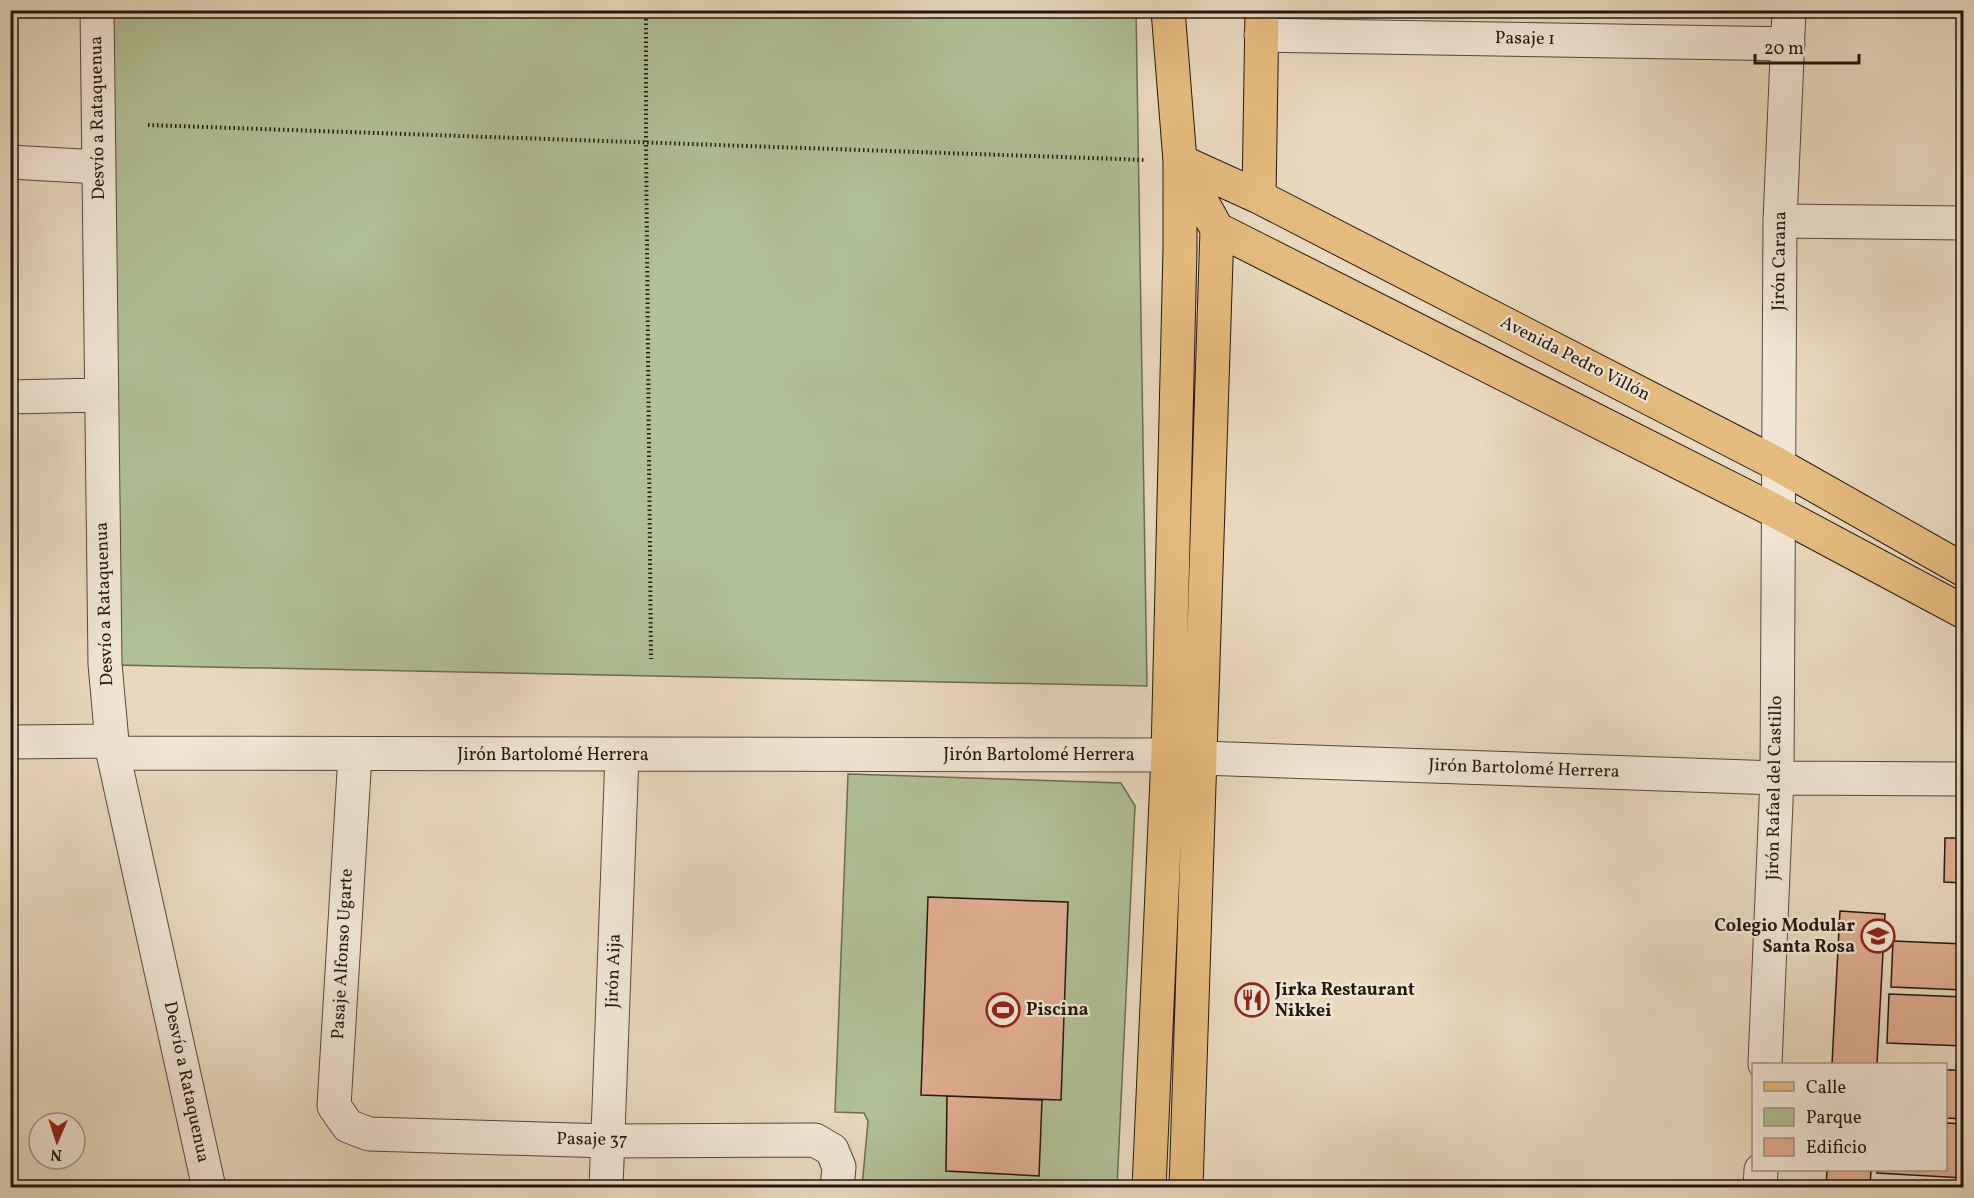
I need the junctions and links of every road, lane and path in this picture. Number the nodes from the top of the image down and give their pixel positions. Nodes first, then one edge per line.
1 (97, 10) edge
2 (646, 10) edge
3 (1168, 10) edge
4 (1790, 10) edge
5 (1262, 23) edge
6 (1788, 44) junction
7 (148, 125) dead end
8 (646, 143) junction
9 (1180, 161) junction
10 (10, 162) edge
11 (99, 167) junction
12 (1259, 197) junction
13 (1780, 221) junction
14 (1964, 223) edge
15 (1217, 229) junction
16 (100, 395) junction
17 (10, 397) edge
18 (1777, 464) junction
19 (1777, 512) junction
20 (1964, 570) edge
21 (1964, 612) edge
22 (651, 659) dead end
23 (10, 742) edge
24 (113, 747) junction
25 (355, 755) junction
26 (622, 755) junction
27 (1168, 755) junction
28 (1201, 758) junction
29 (1777, 778) junction
30 (1964, 779) edge
31 (1765, 1063) edge
32 (369, 1134) joint
33 (608, 1141) junction
34 (1761, 1171) edge
35 (209, 1188) edge
36 (606, 1188) edge
37 (837, 1188) edge
38 (1149, 1188) edge
39 (1186, 1188) edge
40 (1760, 1188) edge

1 - 11 street, Desvío a Rataquenua
2 - 8 path
3 - 9 main road
4 - 6 street, Jirón Carana
5 - 6 street, Pasaje 1
5 - 12 main road
6 - 13 street, Jirón Carana
7 - 8 path
8 - 9 path
8 - 22 path
9 - 12 main road, Avenida Pedro Villón
9 - 15 main road
9 - 27 main road
10 - 11 street
11 - 16 street, Desvío a Rataquenua
12 - 18 main road, Avenida Pedro Villón
13 - 14 street
13 - 18 street, Jirón Carana
15 - 19 main road
15 - 28 main road
16 - 17 street
16 - 24 street, Desvío a Rataquenua
18 - 19 street, Jirón Carana
18 - 20 main road, Avenida Pedro Villón
19 - 21 main road
19 - 29 street, Jirón Rafael del Castillo
23 - 24 street, Jirón Bartolomé Herrera
24 - 25 street, Jirón Bartolomé Herrera
24 - 35 street, Desvío a Rataquenua
25 - 26 street, Jirón Bartolomé Herrera
25 - 32 street, Pasaje Alfonso Ugarte
26 - 27 street, Jirón Bartolomé Herrera
26 - 33 street, Jirón Aija
27 - 28 street, Jirón Bartolomé Herrera
27 - 38 main road
28 - 29 street, Jirón Bartolomé Herrera
28 - 39 main road
29 - 30 street, Jirón Bartolomé Herrera
29 - 31 street, Jirón Rafael del Castillo
32 - 33 street, Pasaje 37
33 - 36 street, Jirón Aija
33 - 37 street, Pasaje 37
34 - 40 street

